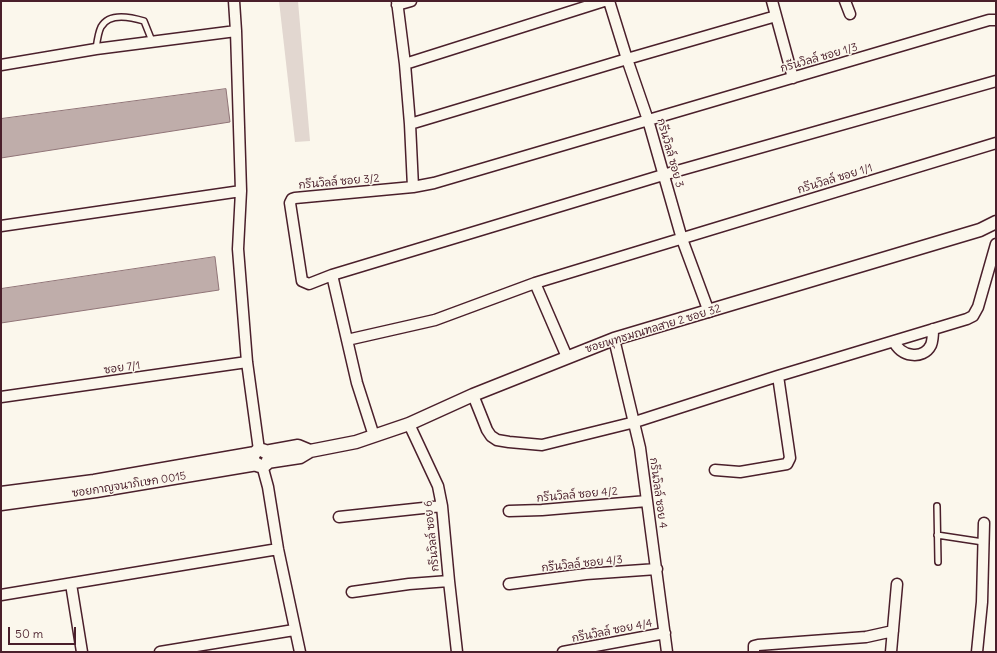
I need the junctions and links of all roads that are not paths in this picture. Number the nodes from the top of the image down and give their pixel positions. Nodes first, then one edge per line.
1 (234, 1) edge
2 (411, 1) edge
3 (604, 1) edge
4 (609, 1) edge
5 (772, 1) edge
6 (845, 1) edge
7 (397, 3) edge
8 (850, 14) dead end
9 (776, 16) junction
10 (996, 20) edge
11 (236, 31) junction
12 (152, 41) junction
13 (96, 49) junction
14 (627, 59) junction
15 (405, 64) junction
16 (1, 65) edge
17 (793, 78) junction
18 (996, 81) edge
19 (648, 120) junction
20 (410, 124) junction
21 (996, 143) edge
22 (663, 175) junction
23 (413, 187) junction
24 (241, 191) junction
25 (996, 222) edge
26 (1, 226) edge
27 (980, 230) junction
28 (996, 230) edge
29 (682, 239) junction
30 (996, 244) edge
31 (994, 261) edge
32 (332, 275) junction
33 (535, 283) junction
34 (709, 312) junction
35 (933, 329) junction
36 (347, 340) junction
37 (614, 340) junction
38 (894, 341) junction
39 (567, 357) junction
40 (247, 362) junction
41 (778, 376) junction
42 (473, 395) junction
43 (1, 397) edge
44 (635, 422) junction
45 (409, 424) junction
46 (374, 436) junction
47 (261, 458) junction
48 (715, 470) dead end
49 (1, 493) edge
50 (647, 501) junction
51 (1, 504) edge
52 (442, 506) junction
53 (937, 506) dead end
54 (509, 511) dead end
55 (339, 517) dead end
56 (984, 523) dead end
57 (938, 535) junction
58 (983, 542) junction
59 (278, 549) junction
60 (938, 562) dead end
61 (657, 569) junction
62 (449, 581) junction
63 (71, 584) junction
64 (509, 584) dead end
65 (897, 584) dead end
66 (352, 592) dead end
67 (1, 595) edge
68 (294, 630) junction
69 (893, 632) junction
70 (665, 633) junction
71 (82, 652) edge
72 (160, 652) edge
73 (300, 652) edge
74 (457, 652) edge
75 (563, 652) edge
76 (667, 652) edge
77 (754, 652) edge
78 (891, 652) edge
79 (977, 652) edge

1 - 11 street
2 - 7 street
3 - 15 street
4 - 14 street, กรีนวิลล์ ซอย 3
5 - 9 street
6 - 8 street
7 - 15 street
9 - 14 street
9 - 17 street
10 - 17 street, กรีนวิลล์ ซอย 1/3
11 - 12 street
11 - 24 street
12 - 13 street
12 - 13 lane
13 - 16 street
14 - 19 street, กรีนวิลล์ ซอย 3
14 - 20 street
15 - 20 street
17 - 19 street, กรีนวิลล์ ซอย 1/3
18 - 22 street, กรีนวิลล์ ซอย 3/2
19 - 22 street, กรีนวิลล์ ซอย 3
19 - 23 street, กรีนวิลล์ ซอย 3/2
20 - 23 street
21 - 29 street, กรีนวิลล์ ซอย 1/1
22 - 29 street, กรีนวิลล์ ซอย 3
22 - 32 street, กรีนวิลล์ ซอย 3/2
23 - 32 street, กรีนวิลล์ ซอย 3/2
24 - 26 street
24 - 40 street
25 - 27 street, ซอยพุทธมณฑลสาย 2 ซอย 32
27 - 28 street, ซอยพุทธมณฑลสาย 2 ซอย 32
27 - 34 street, ซอยพุทธมณฑลสาย 2 ซอย 32
29 - 33 street, กรีนวิลล์ ซอย 1/1
29 - 34 street, กรีนวิลล์ ซอย 3
30 - 31 street
31 - 35 street
32 - 36 street
33 - 36 street, กรีนวิลล์ ซอย 1/1
33 - 39 street
34 - 37 street, ซอยพุทธมณฑลสาย 2 ซอย 32
35 - 38 street
35 - 38 street
36 - 46 street
37 - 39 street, ซอยพุทธมณฑลสาย 2 ซอย 32
37 - 44 street, กรีนวิลล์ ซอย 4
38 - 41 street
39 - 42 street, ซอยพุทธมณฑลสาย 2 ซอย 32
40 - 43 street, ซอย 7/1
40 - 47 street
41 - 44 street
41 - 48 street
42 - 44 street
42 - 45 street, ซอยพุทธมณฑลสาย 2 ซอย 32
44 - 50 street, กรีนวิลล์ ซอย 4
45 - 46 street, ซอยพุทธมณฑลสาย 2 ซอย 32
45 - 52 street, กรีนวิลล์ ซอย 6
46 - 47 street, ซอยพุทธมณฑลสาย 2 ซอย 32
47 - 49 street, ซอยกาญจนาภิเษก 0015
47 - 51 street, ซอยกาญจนาภิเษก 0015
47 - 59 street
50 - 54 street, กรีนวิลล์ ซอย 4/2
50 - 61 street, กรีนวิลล์ ซอย 4
52 - 55 street
52 - 62 street, กรีนวิลล์ ซอย 6
53 - 57 lane
56 - 58 street
57 - 58 lane
57 - 60 lane
58 - 79 street
59 - 63 street
59 - 68 street
61 - 64 street, กรีนวิลล์ ซอย 4/3
61 - 70 street, กรีนวิลล์ ซอย 4
62 - 66 street
62 - 74 street, กรีนวิลล์ ซอย 6
63 - 67 street
63 - 71 street
65 - 69 street
68 - 72 street
68 - 73 street
69 - 77 street
69 - 78 street
70 - 75 street, กรีนวิลล์ ซอย 4/4
70 - 76 street, กรีนวิลล์ ซอย 4

